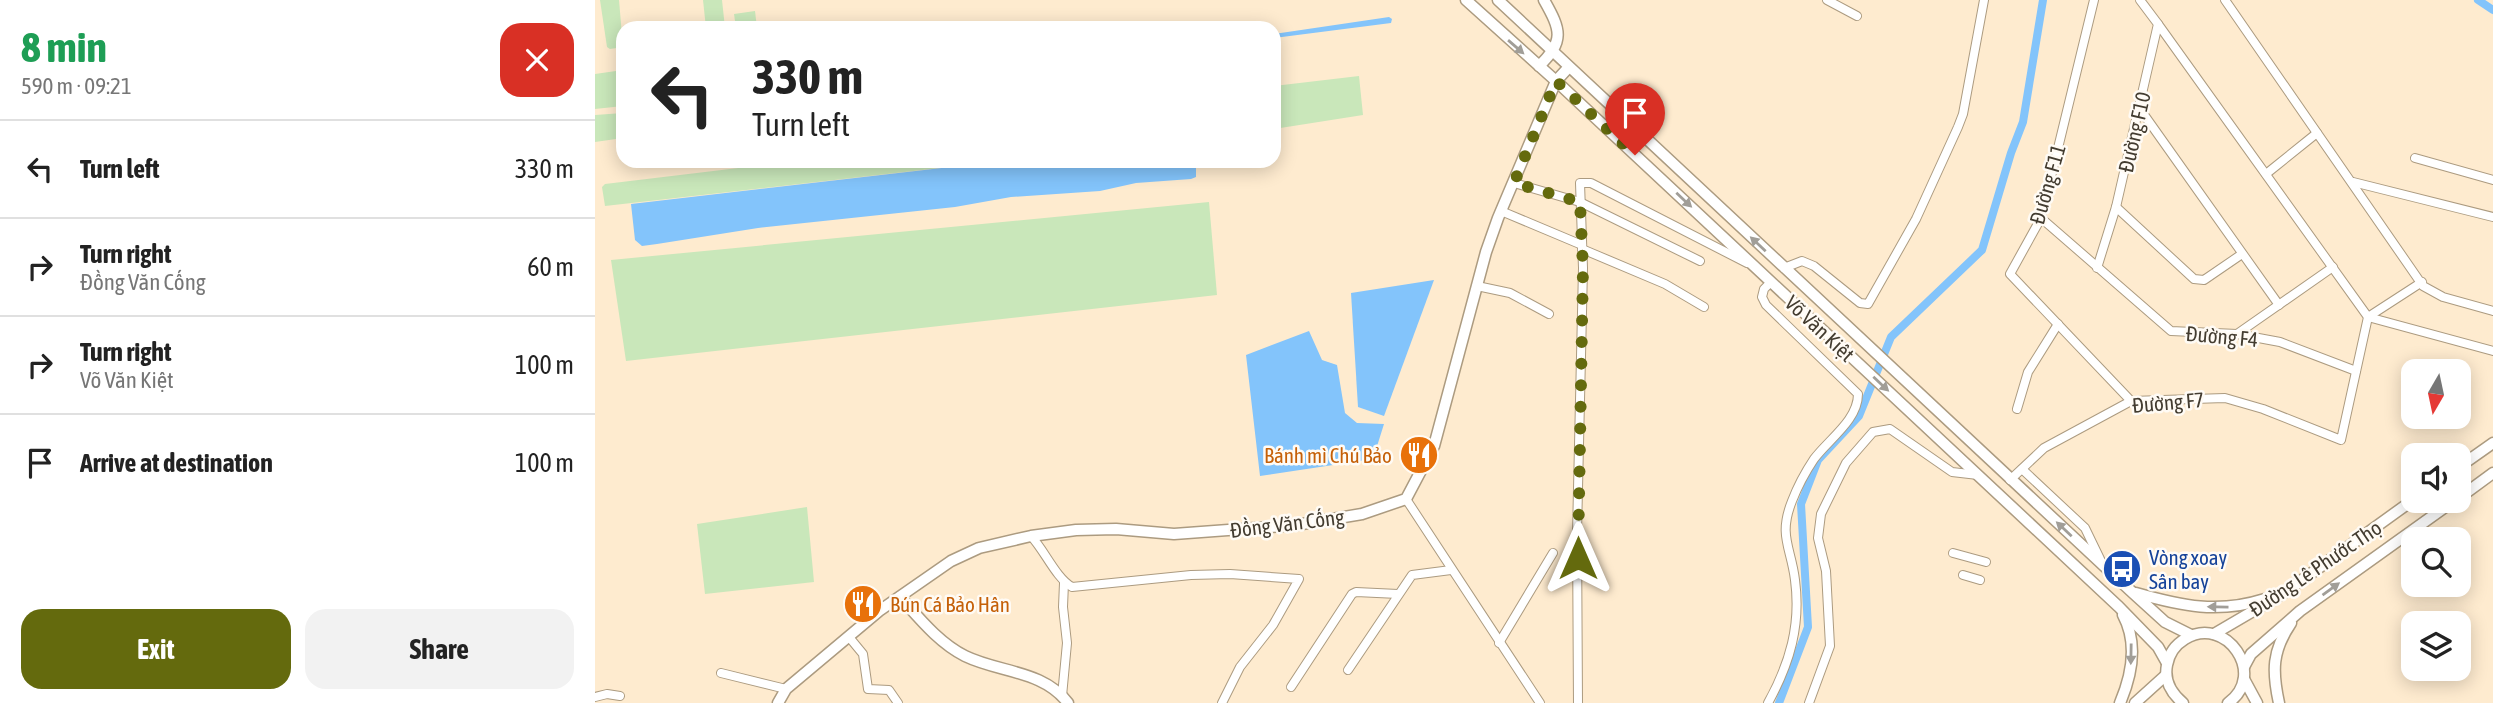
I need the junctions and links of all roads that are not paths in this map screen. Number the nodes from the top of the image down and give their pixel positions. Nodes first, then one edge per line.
1 (1466, 0) edge
2 (1498, 0) edge
3 (1544, 0) edge
4 (1827, 0) edge
5 (1984, 0) edge
6 (2094, 0) edge
7 (2140, 0) edge
8 (2225, 0) edge
9 (1857, 16) dead end
10 (2158, 24) junction
11 (1554, 52) junction
12 (1539, 66) junction
13 (1568, 68) junction
14 (1556, 81) junction
15 (2140, 109) junction
16 (2317, 133) junction
17 (2415, 158) dead end
18 (2266, 174) junction
19 (2493, 180) edge
20 (2353, 182) junction
21 (1514, 183) junction
22 (1580, 202) junction
23 (2116, 207) junction
24 (1501, 211) junction
25 (2041, 218) junction
26 (2493, 218) edge
27 (1582, 247) junction
28 (2242, 254) junction
29 (1700, 261) dead end
30 (2333, 267) junction
31 (1756, 268) junction
32 (1784, 268) junction
33 (2097, 268) junction
34 (1771, 282) junction
35 (2422, 282) junction
36 (1477, 286) junction
37 (2279, 305) junction
38 (1704, 307) dead end
39 (2493, 311) edge
40 (1549, 314) dead end
41 (2368, 317) junction
42 (2057, 324) junction
43 (2237, 334) junction
44 (2493, 351) edge
45 (2356, 371) junction
46 (2131, 401) junction
47 (2017, 409) dead end
48 (2493, 443) edge
49 (2471, 459) edge
50 (2022, 469) junction
51 (2493, 473) edge
52 (1978, 475) junction
53 (2010, 480) junction
54 (2471, 489) edge
55 (1406, 499) junction
56 (2401, 509) edge
57 (2437, 513) edge
58 (1031, 536) junction
59 (1553, 552) dead end
60 (1953, 553) dead end
61 (1986, 562) dead end
62 (2102, 565) junction
63 (1451, 570) junction
64 (1963, 575) dead end
65 (1980, 580) dead end
66 (1064, 583) junction
67 (2132, 592) junction
68 (2284, 593) junction
69 (1398, 594) junction
70 (900, 597) junction
71 (2119, 607) junction
72 (2300, 611) junction
73 (2214, 634) junction
74 (2190, 635) junction
75 (849, 637) junction
76 (1499, 643) junction
77 (2167, 663) junction
78 (1349, 670) dead end
79 (721, 673) dead end
80 (2244, 673) junction
81 (2166, 675) junction
82 (1291, 687) dead end
83 (786, 689) junction
84 (620, 696) dead end
85 (596, 698) edge
86 (1065, 699) edge
87 (778, 703) edge
88 (898, 703) edge
89 (1222, 703) edge
90 (1540, 703) edge
91 (1578, 703) edge
92 (1768, 703) edge
93 (1809, 703) edge
94 (2120, 703) edge
95 (2135, 703) edge
96 (2183, 703) edge
97 (2228, 703) edge
98 (2257, 703) edge
99 (2279, 703) edge

1 -> 12 street, Võ Văn Kiệt
2 - 11 street, Võ Văn Kiệt
3 - 11 street
4 - 9 street
5 - 32 street
6 - 25 street, Đường F11
7 - 10 street
8 - 16 street
10 - 15 street, Đường F10
10 - 18 street
11 - 12 street
11 - 13 street, Võ Văn Kiệt
12 - 14 street, Võ Văn Kiệt
13 - 14 street
32 -> 13 street, Võ Văn Kiệt
14 - 21 street
14 -> 31 street, Võ Văn Kiệt
15 - 23 street, Đường F10
15 - 28 street
16 - 18 street
16 - 20 street
17 - 19 street
18 - 30 street
20 - 26 street
20 - 35 street
21 - 22 street
21 - 24 street
22 - 27 street
22 - 29 street
22 - 31 street
23 - 28 street
23 - 33 street, Đường F10
24 - 27 street
24 - 36 street
25 - 33 street, Đường F4
25 - 42 street, Đường F11
27 - 38 street
27 - 91 street
28 - 37 street
30 - 37 street
30 - 41 street
31 - 34 street, Võ Văn Kiệt
32 - 53 street, Võ Văn Kiệt
33 - 43 street, Đường F4
34 -> 52 street, Võ Văn Kiệt
34 - 92 street
35 - 39 street
35 - 41 street
36 - 40 street
36 - 55 street
37 - 43 street
41 - 44 street
41 - 45 street
42 - 46 street, Đường F11
42 - 47 street
43 - 45 street, Đường F4
45 - 46 street, Đường F7
46 - 50 street, Đường F7
48 - 49 street
50 - 53 street, Đường F7
50 - 62 street
51 - 54 street, Đường Lê Phước Thọ
52 - 71 street, Võ Văn Kiệt
52 - 93 street
62 -> 53 street, Võ Văn Kiệt
55 - 58 street, Đồng Văn Cống
55 - 63 street
56 - 68 street, Đường Lê Phước Thọ
72 -> 57 street, Đường Lê Phước Thọ
58 - 66 street
58 - 70 street, Đồng Văn Cống
59 - 76 street
60 - 61 street
62 - 67 street, Võ Văn Kiệt
63 - 69 street
63 - 76 street
64 - 65 street
66 - 86 street
66 - 89 street
68 -> 67 street
67 - 74 street, Võ Văn Kiệt
68 - 73 street, Đường Lê Phước Thọ
69 - 78 street
69 - 82 street
70 - 75 street, Đồng Văn Cống
70 - 86 street
71 - 77 street, Võ Văn Kiệt
71 -> 94 street
72 - 80 street, Đường Lê Phước Thọ
72 - 99 street
73 - 74 street
73 - 80 street
74 - 77 street
75 - 83 street, Đồng Văn Cống
75 - 88 street
76 - 90 street
77 - 81 street
79 - 83 street
80 - 97 street, Đường Lê Phước Thọ
80 - 98 street
81 - 95 street
81 - 96 street
83 - 87 street, Đồng Văn Cống
84 - 85 street

